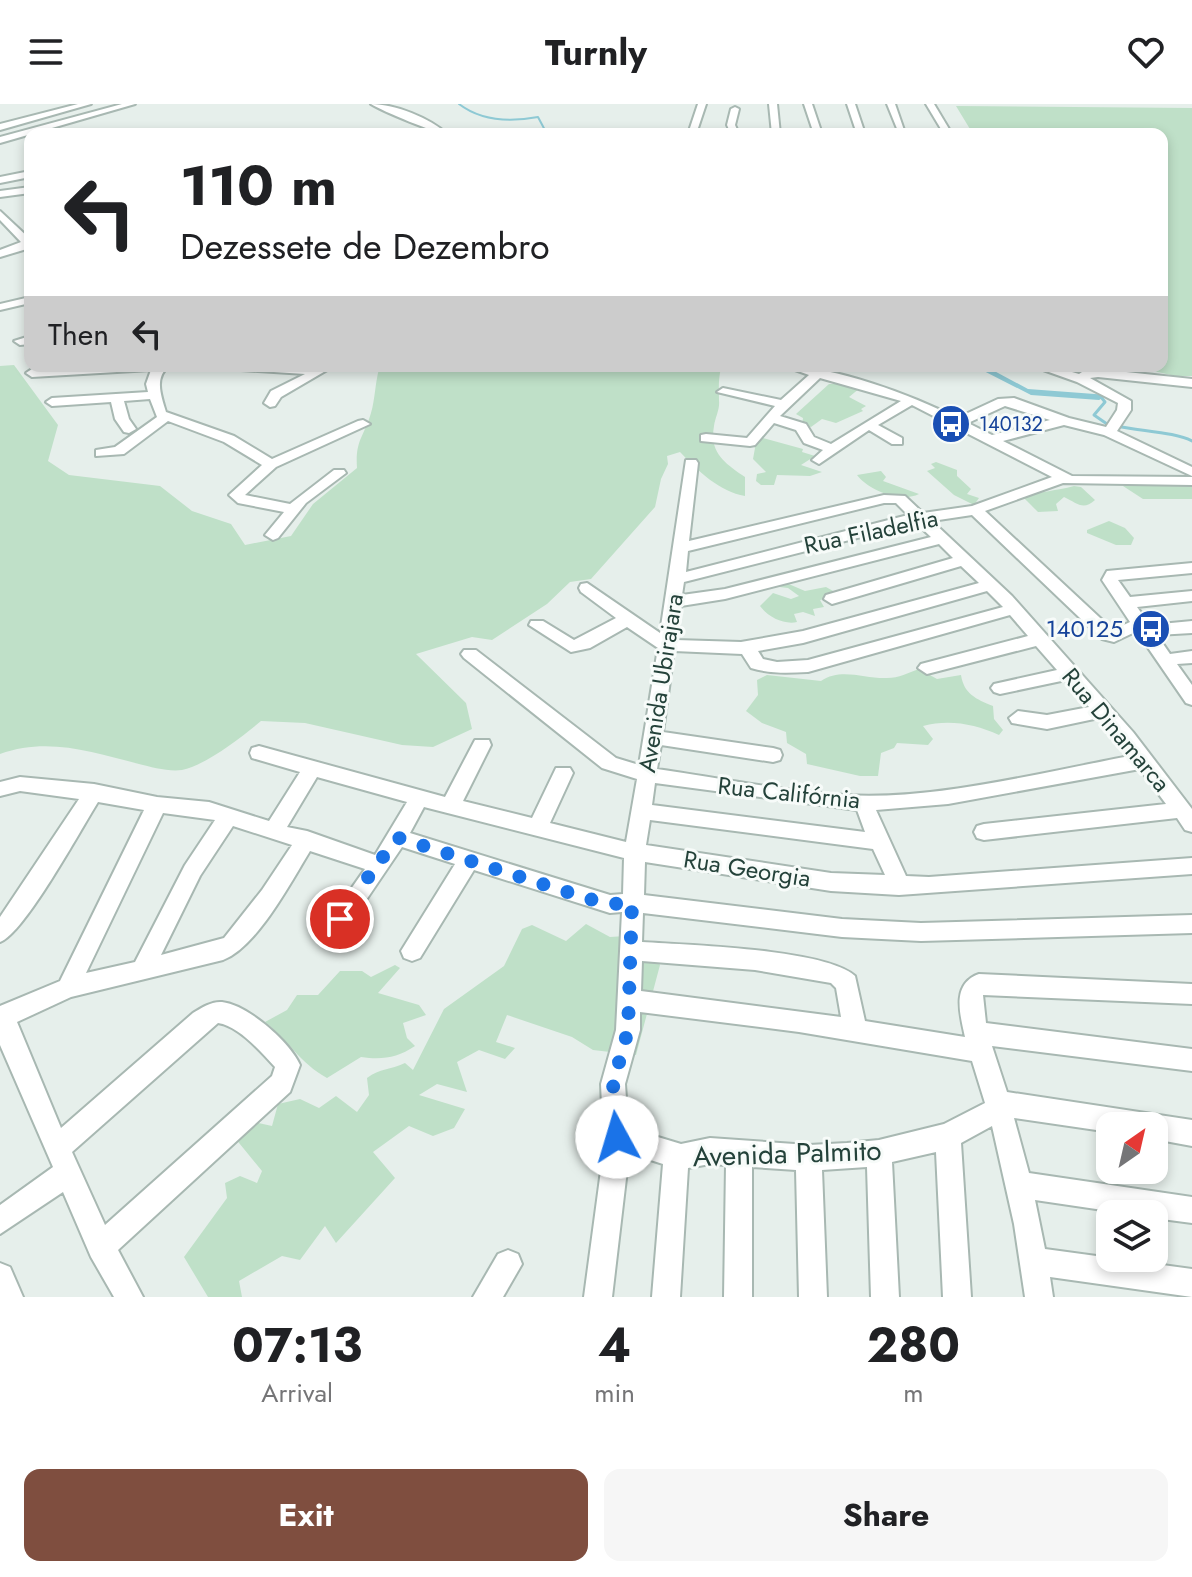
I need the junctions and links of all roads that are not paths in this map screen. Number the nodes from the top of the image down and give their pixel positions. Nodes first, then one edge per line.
1 (87, 104) edge
2 (99, 104) edge
3 (131, 104) edge
4 (375, 104) edge
5 (702, 104) edge
6 (773, 104) edge
7 (808, 104) edge
8 (851, 104) edge
9 (891, 104) edge
10 (930, 104) edge
11 (36, 106) dead end
12 (60, 108) dead end
13 (735, 109) dead end
14 (112, 110) junction
15 (21, 113) junction
16 (44, 117) junction
17 (0, 118) edge
18 (63, 125) junction
19 (0, 127) edge
20 (50, 128) edge
21 (435, 128) edge
22 (694, 128) edge
23 (732, 128) edge
24 (775, 128) edge
25 (816, 128) edge
26 (859, 128) edge
27 (901, 128) edge
28 (944, 128) edge
29 (24, 134) edge
30 (0, 140) edge
31 (24, 168) edge
32 (2, 173) edge
33 (24, 174) edge
34 (24, 191) edge
35 (0, 194) edge
36 (0, 214) edge
37 (24, 239) edge
38 (24, 246) edge
39 (0, 254) edge
40 (24, 301) edge
41 (0, 307) edge
42 (54, 372) edge
43 (157, 372) edge
44 (318, 372) edge
45 (815, 372) edge
46 (1058, 372) edge
47 (1136, 372) edge
48 (32, 373) dead end
49 (819, 373) junction
50 (1081, 379) junction
51 (1164, 380) junction
52 (1192, 383) edge
53 (723, 392) dead end
54 (153, 395) junction
55 (117, 398) junction
56 (912, 400) junction
57 (52, 402) dead end
58 (270, 403) dead end
59 (784, 404) junction
60 (164, 418) junction
61 (771, 418) junction
62 (1064, 421) junction
63 (959, 422) junction
64 (363, 424) dead end
65 (869, 425) junction
66 (129, 429) dead end
67 (1109, 432) junction
68 (706, 438) dead end
69 (990, 440) junction
70 (897, 441) dead end
71 (832, 449) junction
72 (101, 453) dead end
73 (819, 460) dead end
74 (691, 463) dead end
75 (271, 464) junction
76 (1192, 472) edge
77 (339, 473) dead end
78 (1063, 478) junction
79 (1192, 481) edge
80 (292, 509) junction
81 (975, 510) junction
82 (917, 517) junction
83 (273, 535) dead end
84 (941, 539) junction
85 (680, 548) junction
86 (964, 560) junction
87 (1192, 568) edge
88 (677, 579) junction
89 (989, 585) junction
90 (587, 588) dead end
91 (1192, 596) edge
92 (832, 599) dead end
93 (674, 602) junction
94 (1127, 603) junction
95 (1014, 609) junction
96 (628, 619) junction
97 (537, 625) dead end
98 (1192, 627) edge
99 (1141, 628) junction
100 (1040, 639) junction
101 (665, 645) junction
102 (744, 647) junction
103 (470, 654) dead end
104 (1192, 657) edge
105 (1164, 660) junction
106 (927, 668) dead end
107 (1069, 673) junction
108 (1000, 688) dead end
109 (1190, 694) edge
110 (1101, 711) junction
111 (1018, 718) dead end
112 (653, 737) junction
113 (482, 745) dead end
114 (259, 753) dead end
115 (773, 755) dead end
116 (1145, 761) junction
117 (312, 769) junction
118 (563, 773) dead end
119 (648, 775) junction
120 (0, 789) edge
121 (94, 792) junction
122 (419, 798) junction
123 (864, 802) junction
124 (157, 805) junction
125 (451, 805) junction
126 (641, 811) junction
127 (229, 815) junction
128 (1187, 817) edge
129 (537, 828) junction
130 (275, 829) junction
131 (984, 832) dead end
132 (399, 838) junction
133 (307, 839) junction
134 (879, 842) junction
135 (635, 852) junction
136 (469, 860) junction
137 (377, 864) junction
138 (1192, 866) edge
139 (899, 886) junction
140 (632, 903) junction
141 (1192, 924) edge
142 (0, 933) edge
143 (329, 936) dead end
144 (412, 951) dead end
145 (631, 951) junction
146 (143, 969) junction
147 (68, 988) junction
148 (1192, 994) edge
149 (630, 1000) junction
150 (1, 1017) edge
151 (855, 1030) junction
152 (979, 1042) junction
153 (1192, 1060) edge
154 (999, 1106) junction
155 (1096, 1119) edge
156 (1168, 1129) edge
157 (1192, 1133) edge
158 (948, 1136) junction
159 (617, 1137) junction
160 (739, 1153) junction
161 (879, 1153) junction
162 (676, 1157) junction
163 (809, 1158) junction
164 (62, 1161) junction
165 (1017, 1184) junction
166 (1192, 1210) edge
167 (0, 1221) edge
168 (101, 1247) junction
169 (1034, 1261) junction
170 (508, 1264) dead end
171 (0, 1277) edge
172 (739, 1283) edge
173 (1192, 1283) edge
174 (598, 1296) edge
175 (9, 1297) edge
176 (129, 1297) edge
177 (487, 1297) edge
178 (666, 1297) edge
179 (813, 1297) edge
180 (885, 1297) edge
181 (957, 1297) edge
182 (1039, 1297) edge

1 - 16 street
2 - 14 street
3 - 14 street
4 - 21 street
5 - 22 street
6 - 24 street
7 - 25 street
8 - 26 street
9 - 27 street
10 - 28 street
11 - 15 street
12 - 15 street
13 - 23 street
14 - 18 street
15 - 17 street
16 - 18 street
16 - 19 street
18 - 20 street
29 - 30 street
31 - 32 street
32 - 33 street
34 - 35 street
36 - 37 street
38 - 39 street
40 - 41 street
42 - 48 street
43 - 54 street
44 - 58 street
45 - 49 street
46 - 50 street
47 - 51 street
49 - 56 street
49 - 59 street
50 - 51 street
50 - 67 street
51 - 52 street
53 - 59 street
54 - 55 street
54 - 60 street
55 - 57 street
55 - 66 street
56 - 63 street
56 - 65 street
59 - 61 street
60 - 72 street
60 - 75 street
61 - 68 street
61 - 71 street
62 - 63 street
62 - 67 street
62 - 69 street
63 - 69 street
64 - 75 street
65 - 70 street
65 - 71 street
67 - 76 street
69 - 78 street
71 - 73 street
74 - 85 street, Avenida Ubirajara
75 - 80 street
77 - 80 street
78 - 79 street
78 - 81 street, Rua Filadelfia
80 - 83 street
81 - 82 street, Rua Filadelfia
81 - 99 street
82 - 84 street, Rua Dinamarca
82 - 85 street, Rua Dinamarca
82 - 88 street, Rua Filadelfia
84 - 86 street, Rua Dinamarca
84 - 93 street
85 - 88 street, Avenida Ubirajara
86 - 89 street, Rua Dinamarca
86 - 92 street
87 - 94 street
88 - 93 street, Avenida Ubirajara
89 - 95 street, Rua Dinamarca
89 - 102 street
90 - 96 street
91 - 94 street
93 - 101 street, Avenida Ubirajara
94 - 99 street
95 - 100 street, Rua Dinamarca
95 - 102 street
96 - 97 street
96 - 101 street
98 - 99 street
99 - 105 street
100 - 106 street
100 - 107 street, Rua Dinamarca
101 - 102 street
101 - 112 street, Avenida Ubirajara
103 - 119 street, Rua Califórnia
104 - 105 street
105 - 109 street
107 - 108 street
107 - 110 street, Rua Dinamarca
110 - 111 street
110 - 116 street, Rua Dinamarca
112 - 115 street
112 - 119 street, Avenida Ubirajara
113 - 125 street
114 - 117 street, Rua Georgia
116 - 123 street, Rua Califórnia
116 - 128 street, Rua Dinamarca
117 - 122 street, Rua Georgia
117 - 130 street
118 - 129 street
119 - 123 street, Rua Califórnia
119 - 126 street, Avenida Ubirajara
120 - 121 street
121 - 124 street
121 - 142 street
122 - 125 street, Rua Georgia
122 - 132 street
123 - 134 street
124 - 127 street
124 - 147 street
125 - 129 street, Rua Georgia
126 - 134 street
126 - 135 street, Avenida Ubirajara
127 - 130 street
127 - 146 street
128 - 131 street
129 - 135 street, Rua Georgia
130 - 133 street
132 - 136 street
132 - 137 street
133 - 137 street
133 - 146 street
134 - 139 street
135 - 139 street, Rua Georgia
135 - 140 street, Avenida Ubirajara
136 - 140 street
136 - 144 street
137 - 143 street
138 - 139 street, Rua Georgia
140 - 141 street
140 - 145 street, Avenida Ubirajara
145 - 149 street, Avenida Ubirajara
145 - 151 street
146 - 147 street
147 - 150 street
148 - 152 street
149 - 151 street
149 - 159 street, Avenida Ubirajara
150 - 164 street
151 - 152 street
152 - 153 street
152 - 154 street
154 - 155 street
154 - 158 street, Avenida Palmito
154 - 165 street
156 - 157 street
158 - 161 street, Avenida Palmito
158 - 181 street
159 - 162 street, Avenida Palmito
159 - 174 street, Avenida Ubirajara
160 - 162 street, Avenida Palmito
160 - 163 street, Avenida Palmito
160 - 172 street
161 - 163 street, Avenida Palmito
161 - 180 street
162 - 178 street
163 - 179 street
164 - 167 street
164 - 168 street
164 - 168 street
165 - 166 street
165 - 169 street
168 - 176 street
169 - 173 street
169 - 182 street
170 - 177 street
171 - 175 street

